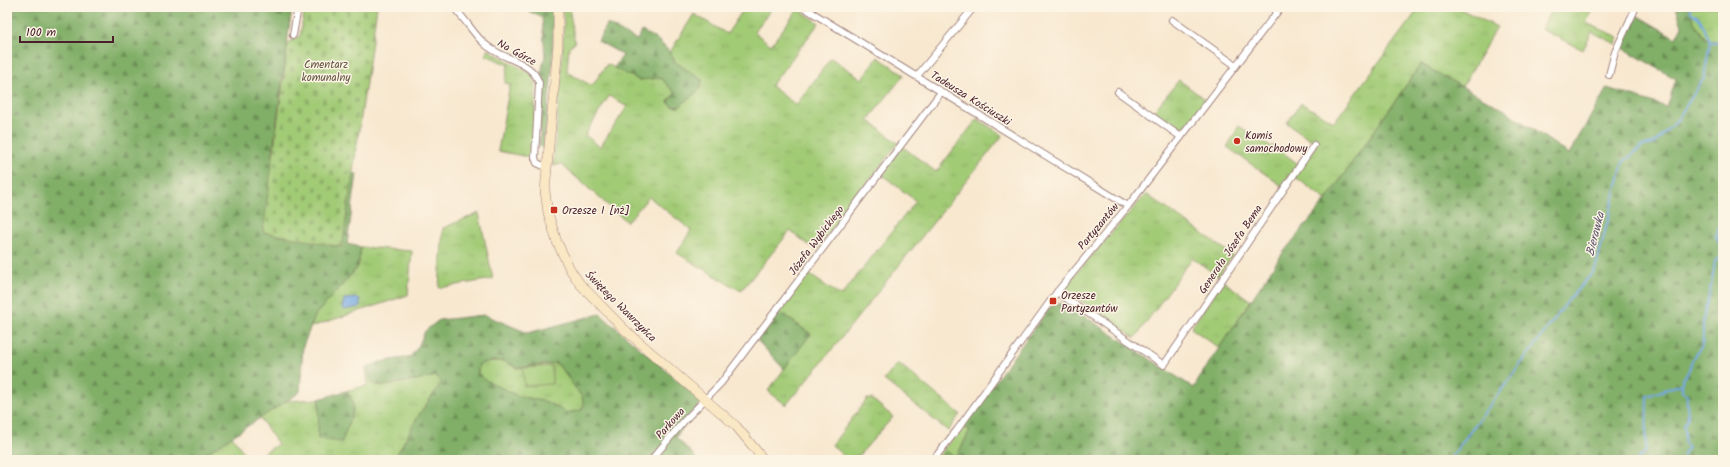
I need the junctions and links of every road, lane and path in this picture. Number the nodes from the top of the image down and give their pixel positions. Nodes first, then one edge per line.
1 (12, 7) edge
2 (298, 7) edge
3 (453, 7) edge
4 (558, 7) edge
5 (803, 7) edge
6 (974, 7) edge
7 (1282, 7) edge
8 (1636, 7) edge
9 (7, 10) edge
10 (1172, 20) dead end
11 (293, 35) dead end
12 (1235, 65) junction
13 (1609, 75) dead end
14 (917, 76) junction
15 (941, 92) junction
16 (1118, 92) dead end
17 (1181, 137) junction
18 (1314, 145) dead end
19 (546, 167) junction
20 (1128, 206) junction
21 (1057, 292) junction
22 (705, 399) junction
23 (651, 460) edge
24 (764, 460) edge
25 (933, 460) edge

1 - 9 street
2 - 11 street
3 - 19 street, Na Górce
4 - 19 street, Świętego Wawrzyńca
5 - 14 street, Tadeusza Kościuszki
6 - 14 street
7 - 12 street, Partyzantów
8 - 13 street
10 - 12 street
12 - 17 street, Partyzantów
14 - 15 street, Tadeusza Kościuszki
15 - 20 street, Tadeusza Kościuszki
15 - 22 street, Józefa Wybickiego
16 - 17 street
17 - 20 street, Partyzantów
18 - 21 street, Generała Józefa Bema
19 - 22 street, Świętego Wawrzyńca
20 - 21 street, Partyzantów
21 - 25 street, Partyzantów
22 - 23 street, Parkowa
22 - 24 street, Świętego Wawrzyńca

